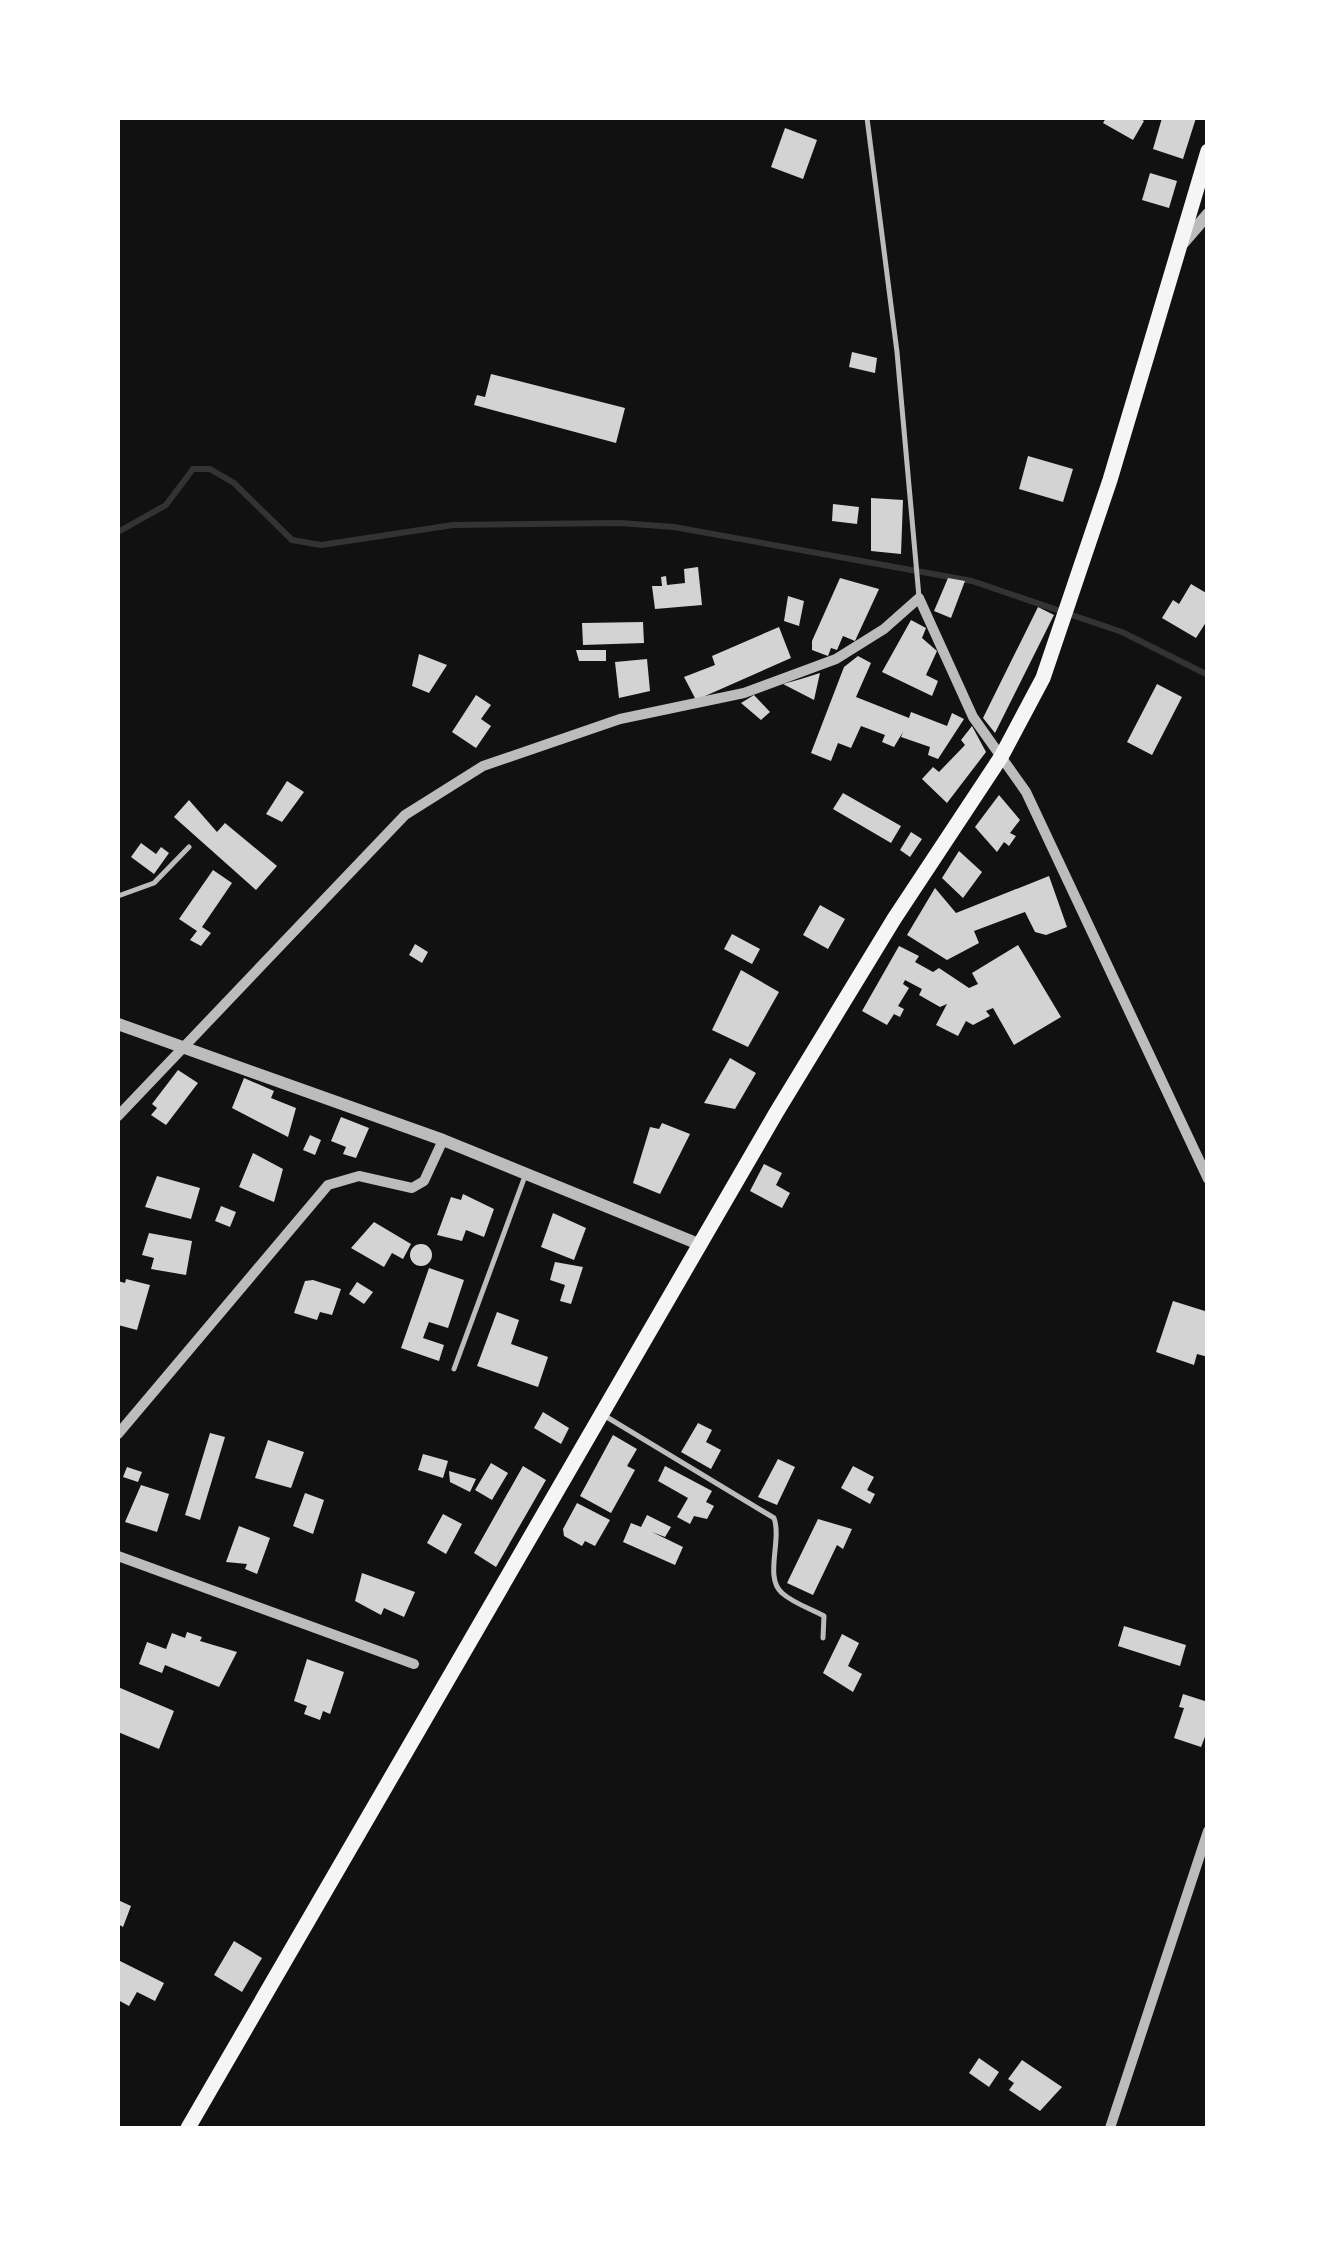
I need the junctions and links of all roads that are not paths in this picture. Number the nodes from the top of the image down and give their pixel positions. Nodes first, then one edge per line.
1 (867, 118) edge
2 (1208, 151) edge
3 (1208, 214) edge
4 (1178, 249) junction
5 (919, 598) junction
6 (1001, 757) junction
7 (189, 847) dead end
8 (118, 896) edge
9 (118, 1024) edge
10 (180, 1046) junction
11 (118, 1116) edge
12 (443, 1140) junction
13 (526, 1173) junction
14 (1208, 1179) edge
15 (700, 1246) junction
16 (454, 1369) dead end
17 (602, 1415) junction
18 (118, 1434) edge
19 (118, 1556) edge
20 (823, 1638) dead end
21 (414, 1664) dead end
22 (1208, 1831) edge
23 (188, 2128) edge
24 (1110, 2128) edge

1 - 5 lane
2 - 4 main road
3 - 4 street
4 - 6 main road
5 - 6 street
5 - 10 street
6 - 14 street
6 - 15 main road
7 - 8 lane
9 - 10 street
10 - 11 street
10 - 12 street
12 - 13 street
12 - 18 street
13 - 15 street
13 - 16 lane
15 - 17 main road
17 - 20 lane
17 - 23 main road
19 - 21 street
22 - 24 street

